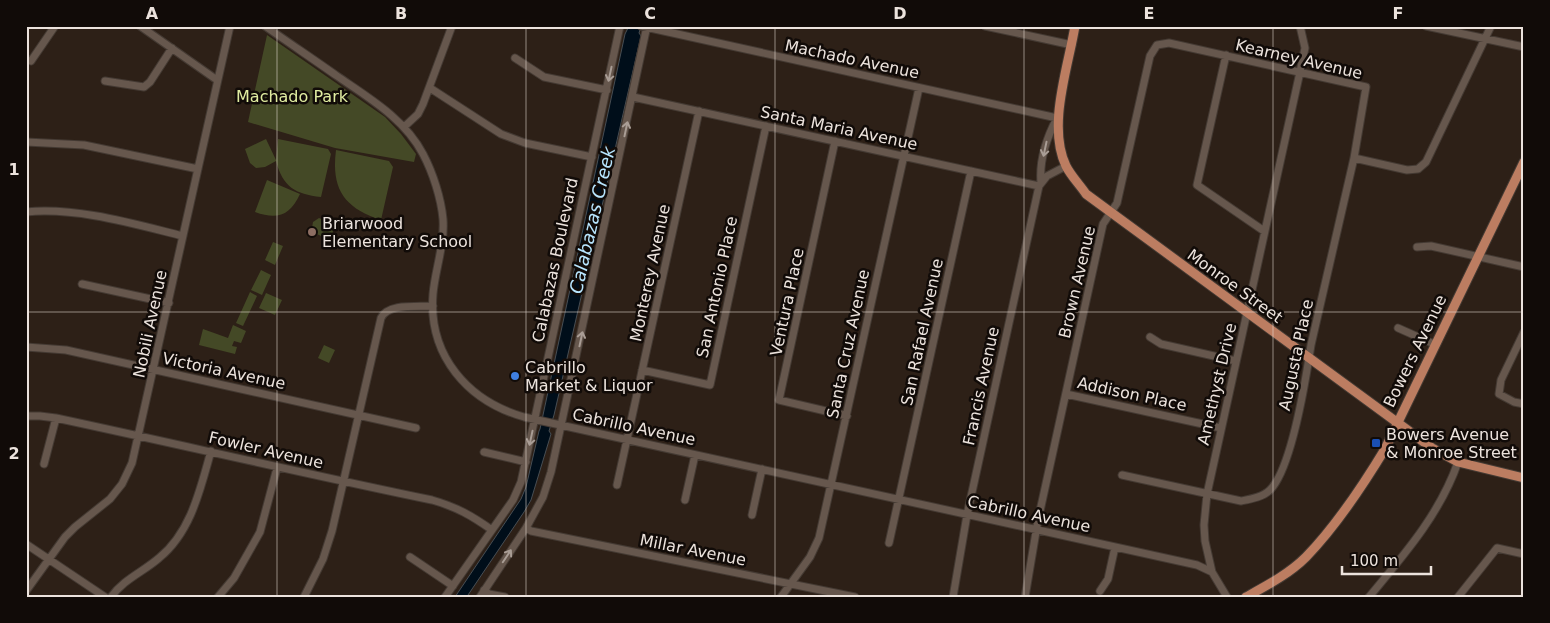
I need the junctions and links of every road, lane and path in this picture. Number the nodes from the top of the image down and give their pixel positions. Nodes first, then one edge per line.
1 (55, 26) edge
2 (140, 26) edge
3 (230, 26) edge
4 (265, 26) edge
5 (452, 26) edge
6 (620, 26) edge
7 (985, 26) edge
8 (1076, 26) edge
9 (1300, 26) edge
10 (1491, 26) edge
11 (644, 27) edge
12 (1431, 27) edge
13 (1485, 39) junction
14 (1072, 45) junction
15 (1157, 45) joint
16 (1524, 47) edge
17 (172, 48) junction
18 (1226, 55) junction
19 (515, 58) dead end
20 (31, 61) dead end
21 (1300, 72) junction
22 (218, 80) junction
23 (105, 81) dead end
24 (430, 88) junction
25 (919, 88) junction
26 (607, 90) junction
27 (633, 97) junction
28 (699, 111) junction
29 (1057, 118) junction
30 (766, 126) junction
31 (404, 127) junction
32 (835, 141) junction
33 (26, 142) edge
34 (903, 156) junction
35 (592, 157) junction
36 (1354, 158) junction
37 (1524, 162) edge
38 (1066, 166) junction
39 (198, 169) junction
40 (971, 171) junction
41 (1040, 184) junction
42 (26, 212) edge
43 (1110, 213) junction
44 (1264, 231) junction
45 (183, 236) junction
46 (1416, 247) dead end
47 (1478, 257) junction
48 (1524, 267) edge
49 (82, 284) dead end
50 (169, 303) junction
51 (433, 306) junction
52 (1247, 313) junction
53 (1398, 328) dead end
54 (1524, 332) edge
55 (1150, 337) dead end
56 (1434, 344) junction
57 (26, 347) edge
58 (1309, 359) junction
59 (1236, 361) junction
60 (154, 370) junction
61 (642, 370) junction
62 (1066, 394) junction
63 (1524, 404) edge
64 (358, 415) junction
65 (26, 416) edge
66 (847, 416) junction
67 (56, 418) junction
68 (535, 419) junction
69 (1396, 422) junction
70 (562, 425) junction
71 (416, 428) dead end
72 (1221, 428) junction
73 (139, 436) junction
74 (628, 440) junction
75 (211, 451) junction
76 (484, 452) dead end
77 (695, 454) junction
78 (526, 462) junction
79 (1458, 462) junction
80 (44, 464) dead end
81 (277, 468) junction
82 (762, 469) junction
83 (1122, 475) dead end
84 (1524, 478) edge
85 (344, 482) junction
86 (832, 484) junction
87 (617, 485) dead end
88 (1207, 494) junction
89 (899, 499) junction
90 (685, 500) dead end
91 (752, 515) dead end
92 (967, 515) junction
93 (526, 528) junction
94 (492, 530) junction
95 (1036, 530) junction
96 (26, 544) edge
97 (889, 544) dead end
98 (1115, 548) junction
99 (1524, 554) edge
100 (410, 557) dead end
101 (48, 559) junction
102 (1212, 572) junction
103 (790, 584) junction
104 (452, 586) junction
105 (26, 591) edge
106 (1100, 591) dead end
107 (482, 594) edge
108 (105, 597) edge
109 (111, 597) edge
110 (218, 597) edge
111 (304, 597) edge
112 (445, 597) edge
113 (505, 597) edge
114 (782, 597) edge
115 (855, 597) edge
116 (953, 597) edge
117 (1025, 597) edge
118 (1227, 597) edge
119 (1246, 597) edge
120 (1369, 597) edge
121 (1458, 597) edge

1 - 20 street
2 - 17 street
3 - 22 street, Nobili Avenue
4 - 31 street, Cabrillo Avenue
5 - 24 street
6 -> 26 street, Calabazas Boulevard
7 - 14 street
8 - 14 main road, Monroe Street
9 - 21 street, Amethyst Drive
10 - 13 street
11 - 25 street, Machado Avenue
11 - 27 street
12 - 13 street
13 - 16 street
13 - 36 street
14 - 29 main road, Monroe Street
15 - 18 street, Kearney Avenue
15 - 43 street, Brown Avenue
17 - 22 street
17 - 23 street
18 - 21 street, Kearney Avenue
18 - 44 street
19 - 26 street
21 - 36 street, Kearney Avenue
21 - 44 street, Amethyst Drive
22 - 39 street, Nobili Avenue
24 - 31 street
24 - 35 street
25 - 29 street, Machado Avenue
25 - 34 street, Santa Cruz Avenue
26 - 35 street, Calabazas Boulevard
27 - 28 street, Santa Maria Avenue
70 -> 27 street
28 - 30 street, Santa Maria Avenue
28 - 61 street, Monterey Avenue
29 - 38 main road, Monroe Street
29 -> 41 street, Francis Avenue
30 - 32 street, Santa Maria Avenue
30 - 61 street, San Antonio Place
31 - 51 street, Cabrillo Avenue
32 - 34 street, Santa Maria Avenue
32 - 66 street, Ventura Place
33 - 39 street
34 - 40 street, Santa Maria Avenue
34 - 66 street, Santa Cruz Avenue
35 - 68 street, Calabazas Boulevard
36 - 58 street, Augusta Place
37 - 47 main road, Bowers Avenue
38 - 41 street
38 - 43 main road, Monroe Street
39 - 45 street, Nobili Avenue
40 - 41 street, Santa Maria Avenue
40 - 89 street, San Rafael Avenue
41 - 92 street, Francis Avenue
42 - 45 street
43 - 52 main road, Monroe Street
43 - 62 street, Brown Avenue
44 - 52 street, Amethyst Drive
45 - 50 street, Nobili Avenue
46 - 47 street
47 - 48 street
47 - 56 main road, Bowers Avenue
49 - 50 street
50 - 60 street, Nobili Avenue
51 - 64 street
51 - 68 street, Cabrillo Avenue
52 - 58 main road, Monroe Street
52 - 59 street, Amethyst Drive
53 - 56 street
54 - 63 street
55 - 59 street
56 - 69 main road, Bowers Avenue
57 - 60 street, Victoria Avenue
58 - 69 main road, Monroe Street
58 - 88 street, Augusta Place
59 - 72 street, Amethyst Drive
60 - 64 street, Victoria Avenue
60 - 73 street, Nobili Avenue
61 - 74 street, Monterey Avenue
62 - 72 street, Addison Place
62 - 95 street, Brown Avenue
64 - 71 street, Victoria Avenue
64 - 85 street
65 - 67 street, Fowler Avenue
66 - 86 street, Santa Cruz Avenue
67 - 73 street, Fowler Avenue
67 - 80 street
68 - 70 street, Cabrillo Avenue
68 -> 78 street, Calabazas Boulevard
69 - 79 main road, Monroe Street
69 - 119 main road, Bowers Avenue
70 - 74 street, Cabrillo Avenue
70 - 93 street
72 - 88 street, Amethyst Drive
73 - 75 street, Fowler Avenue
73 - 101 street, Nobili Avenue
74 - 77 street, Cabrillo Avenue
74 - 87 street, Monterey Avenue
75 - 81 street, Fowler Avenue
75 - 109 street
76 - 78 street
77 - 82 street, Cabrillo Avenue
77 - 90 street
78 - 94 street, Calabazas Boulevard
79 - 84 main road, Monroe Street
79 - 120 street
81 - 85 street, Fowler Avenue
81 - 110 street
82 - 86 street, Cabrillo Avenue
82 - 91 street
83 - 88 street, Augusta Place
85 - 94 street, Fowler Avenue
85 - 111 street
86 - 89 street, Cabrillo Avenue
86 - 103 street, Santa Cruz Avenue
88 - 102 street, Amethyst Drive
89 - 92 street, Cabrillo Avenue
89 - 97 street, San Rafael Avenue
92 - 95 street, Cabrillo Avenue
92 - 116 street, Francis Avenue
93 - 103 street, Millar Avenue
107 -> 93 street
94 - 104 street, Calabazas Boulevard
95 - 98 street, Cabrillo Avenue
95 - 117 street, Brown Avenue
96 - 101 street
98 - 102 street, Cabrillo Avenue
98 - 106 street
99 - 121 street
100 - 104 street
101 - 105 street, Nobili Avenue
101 - 108 street
102 - 118 street
103 - 114 street, Santa Cruz Avenue
103 - 115 street, Millar Avenue
104 - 112 street, Calabazas Boulevard
107 - 113 street

